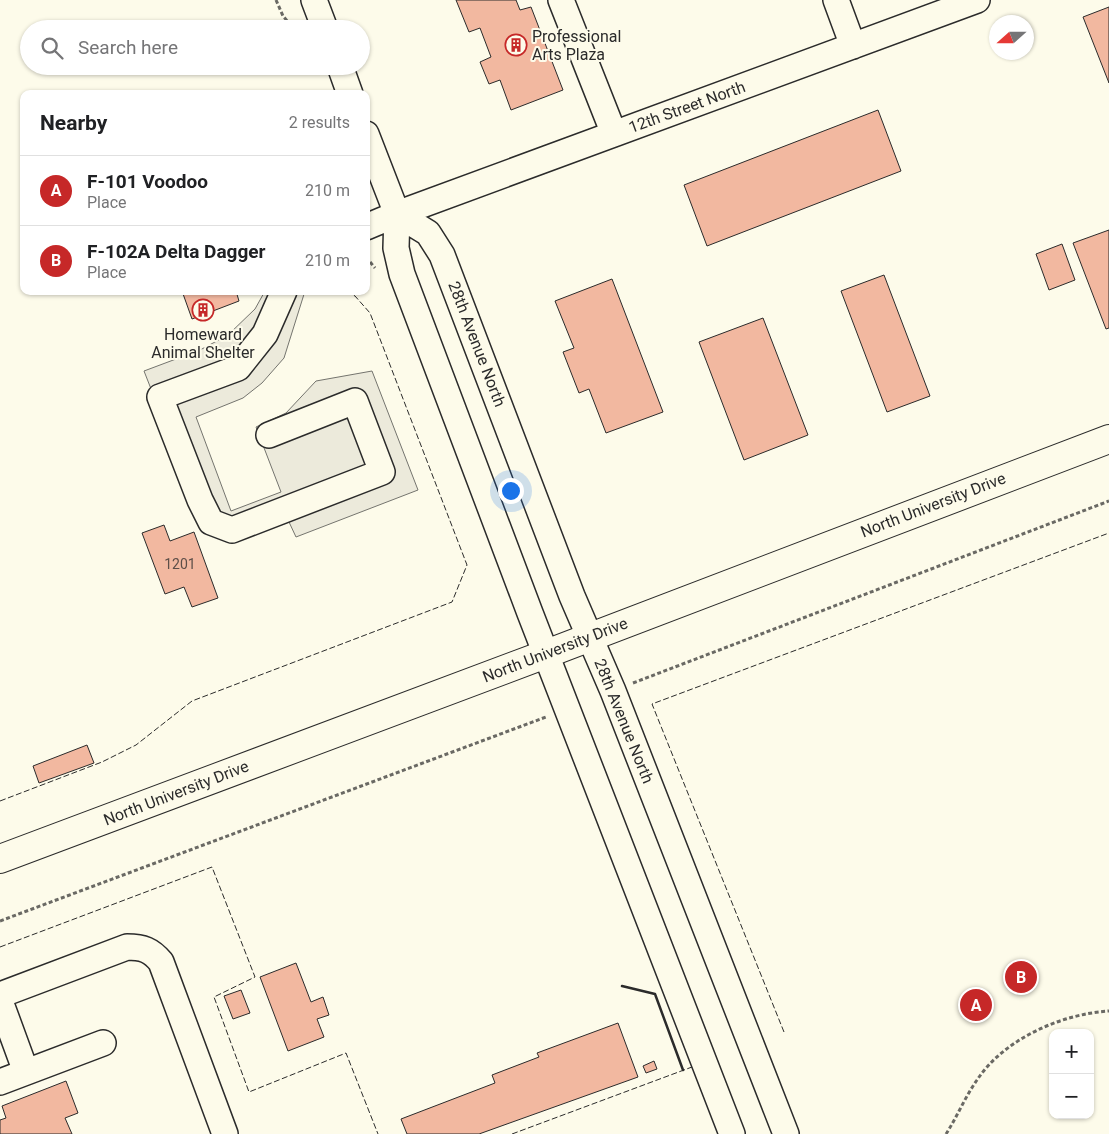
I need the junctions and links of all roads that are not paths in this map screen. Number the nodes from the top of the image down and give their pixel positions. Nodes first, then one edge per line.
1 (314, 0) edge
2 (561, 0) edge
3 (836, 0) edge
4 (977, 0) edge
5 (322, 20) edge
6 (853, 46) junction
7 (343, 75) edge
8 (349, 90) edge
9 (614, 134) junction
10 (370, 144) edge
11 (397, 214) junction
12 (370, 225) edge
13 (282, 295) edge
14 (269, 435) dead end
15 (1109, 439) edge
16 (590, 637) junction
17 (546, 654) junction
18 (0, 859) edge
19 (0, 996) edge
20 (0, 1001) edge
21 (102, 1043) dead end
22 (26, 1072) junction
23 (0, 1082) edge
24 (225, 1134) edge
25 (732, 1134) edge
26 (786, 1134) edge

1 - 5 street
2 - 9 street
3 - 6 street
4 - 6 street, 12th Street North
6 - 9 street, 12th Street North
7 - 8 street
9 - 11 street, 12th Street North
10 - 11 street
11 - 12 street, 12th Street North
11 - 16 street, 28th Avenue North
11 - 17 street
13 - 14 street
15 - 16 main road, North University Drive
16 - 17 main road, North University Drive
16 - 26 street, 28th Avenue North
17 - 18 main road, North University Drive
17 - 25 street
19 - 24 street
20 - 22 street
21 - 22 street
22 - 23 street

